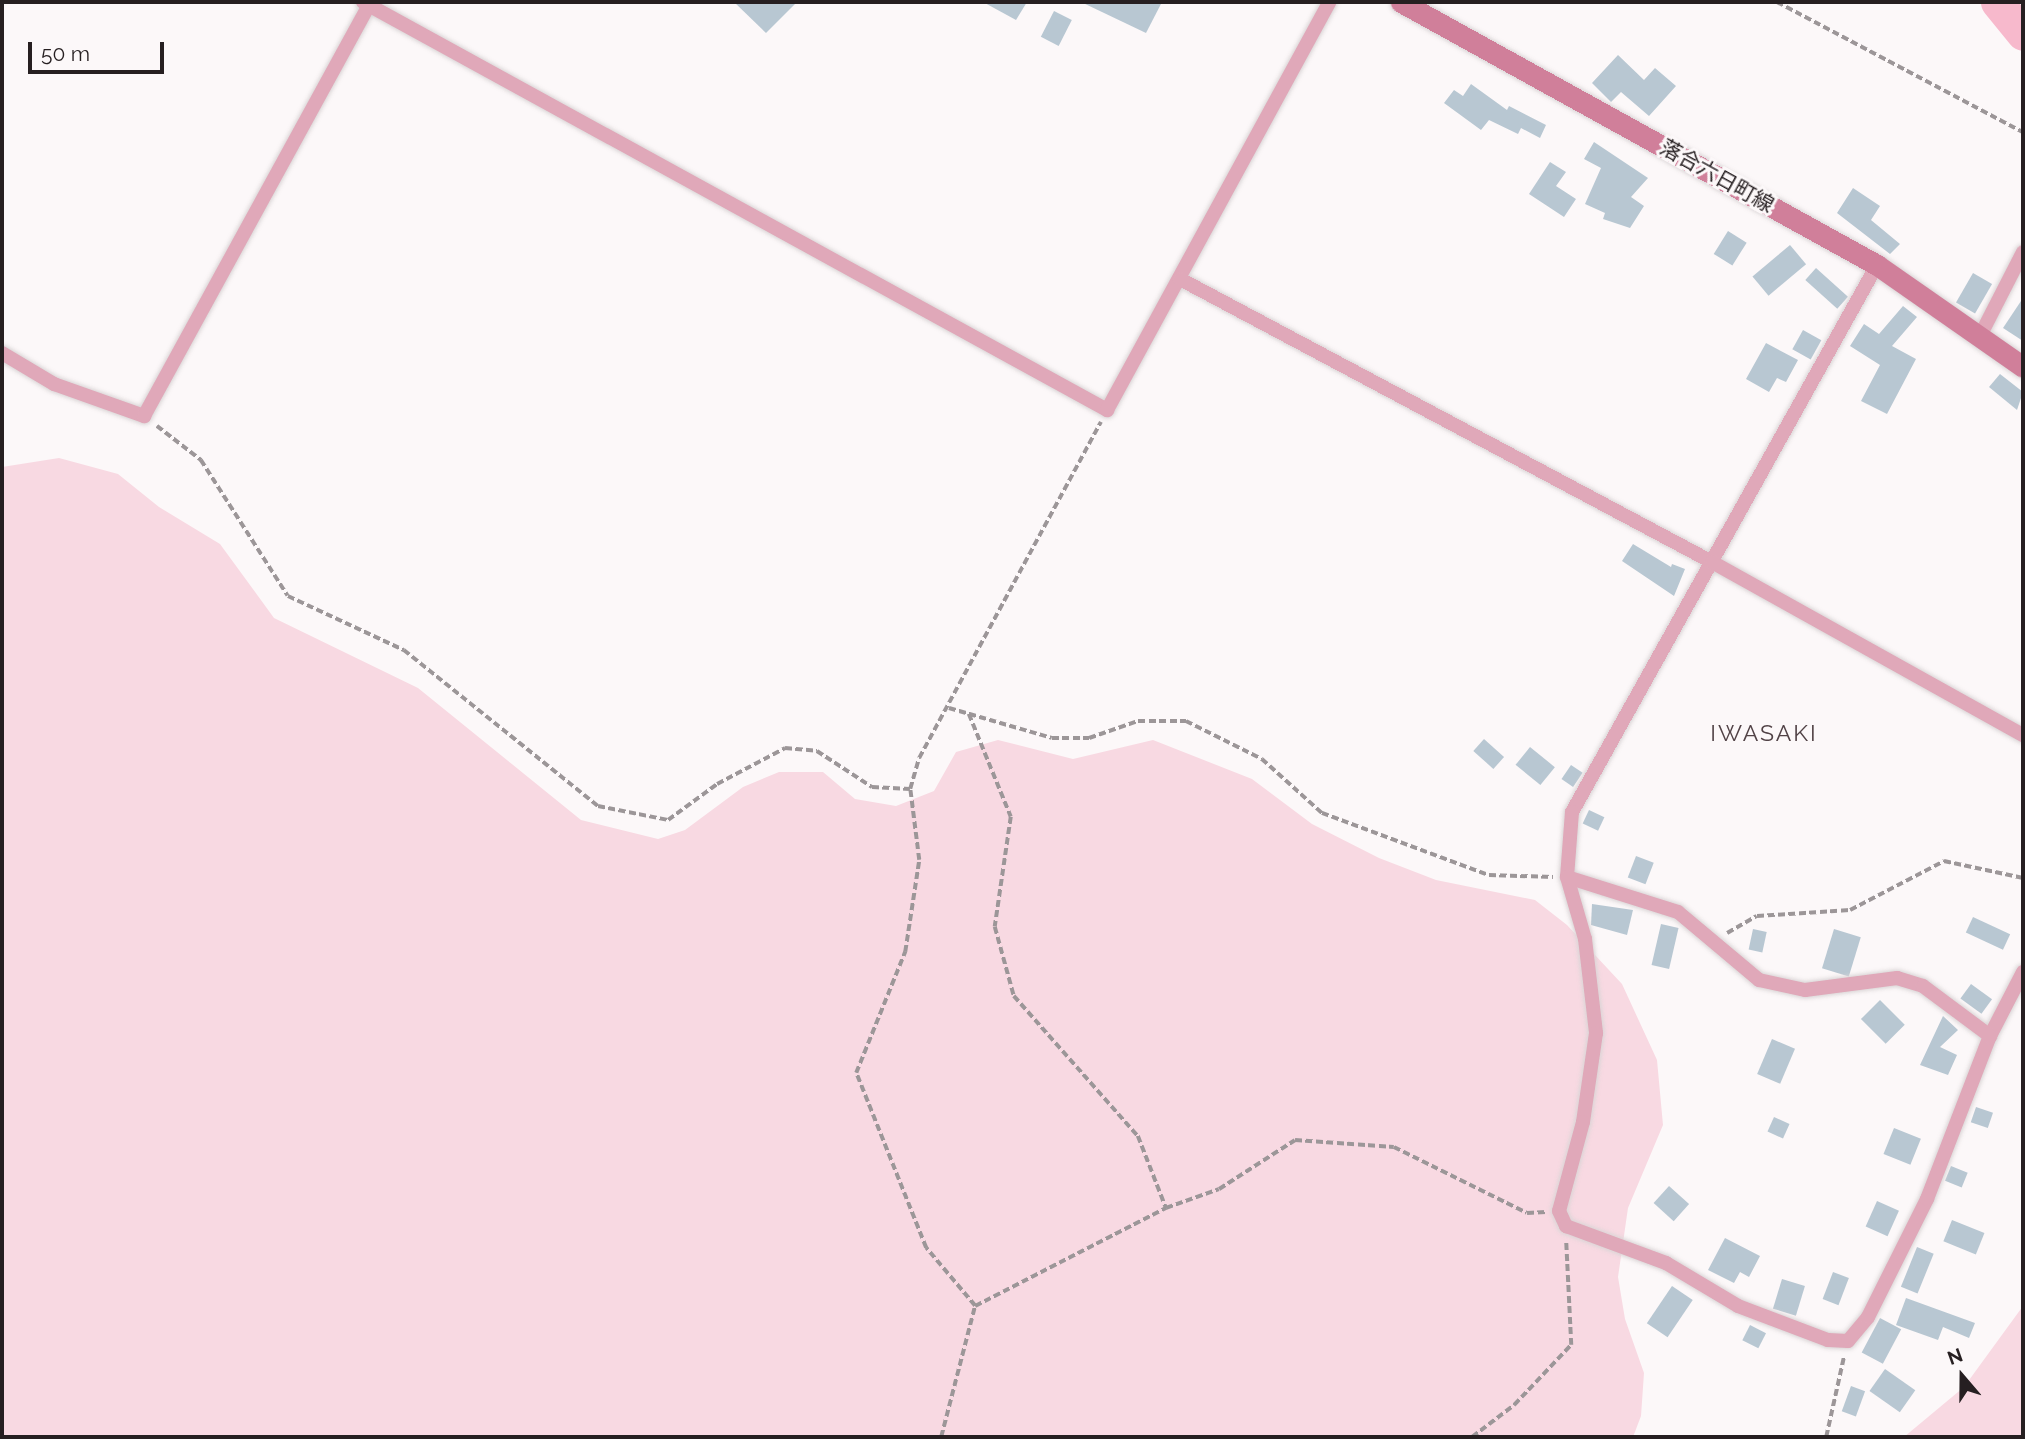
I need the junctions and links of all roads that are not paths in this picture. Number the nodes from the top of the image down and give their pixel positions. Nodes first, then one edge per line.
1 (1329, 2) edge
2 (1401, 2) edge
3 (368, 3) edge
4 (2023, 252) edge
5 (1877, 265) junction
6 (1180, 279) junction
7 (1980, 336) junction
8 (2, 353) edge
9 (2023, 367) edge
10 (1712, 562) junction
11 (2023, 735) edge
12 (1567, 877) junction
13 (2023, 972) edge
14 (1990, 1036) junction

1 - 6 street
2 - 5 main road, 落合六日町線
3 - 6 street
3 - 8 street
4 - 7 street
5 - 7 main road, 落合六日町線
5 - 10 street
6 - 10 street
7 - 9 main road, 落合六日町線
10 - 11 street
10 - 12 street
12 - 14 street
12 - 14 street
13 - 14 street

